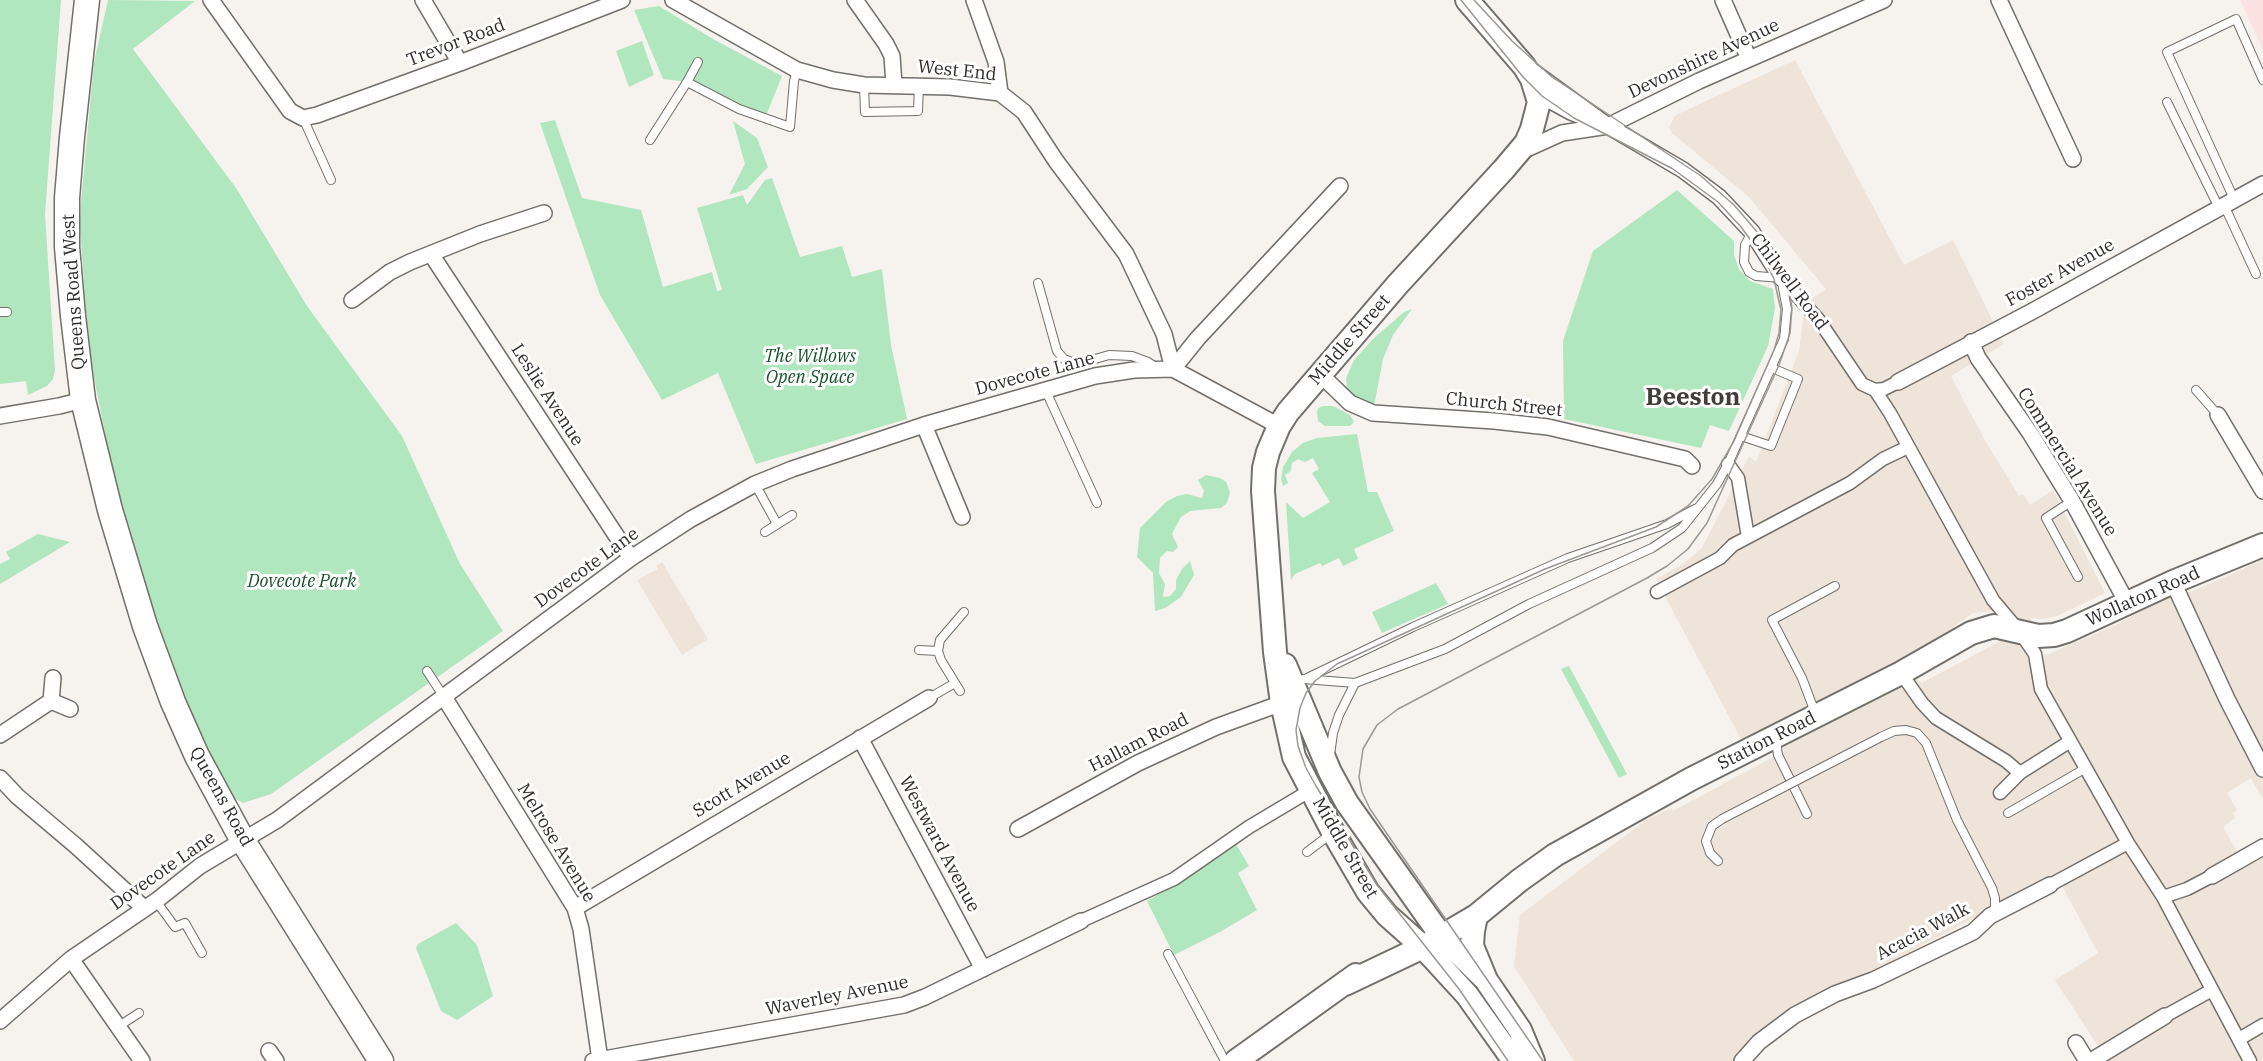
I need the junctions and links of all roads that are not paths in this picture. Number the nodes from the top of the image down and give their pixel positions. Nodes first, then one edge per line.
1 (87, 0) edge
2 (211, 0) edge
3 (423, 0) edge
4 (622, 0) edge
5 (673, 0) edge
6 (855, 0) edge
7 (974, 0) edge
8 (1467, 0) edge
9 (1723, 0) edge
10 (1884, 0) edge
11 (1999, 0) edge
12 (1749, 59) junction
13 (698, 62) dead end
14 (460, 63) junction
15 (1524, 66) junction
16 (797, 70) junction
17 (2263, 80) edge
18 (687, 81) junction
19 (864, 85) junction
20 (894, 85) junction
21 (919, 86) junction
22 (1000, 93) junction
23 (1538, 94) junction
24 (2167, 102) dead end
25 (303, 118) junction
26 (1608, 126) junction
27 (650, 140) dead end
28 (1517, 154) junction
29 (2073, 159) dead end
30 (331, 180) dead end
31 (2263, 184) edge
32 (1340, 186) dead end
33 (2225, 204) junction
34 (544, 213) dead end
35 (1752, 232) junction
36 (431, 254) junction
37 (2256, 274) dead end
38 (1781, 278) junction
39 (1038, 283) dead end
40 (351, 300) dead end
41 (1971, 342) junction
42 (1772, 368) junction
43 (1166, 369) junction
44 (1320, 374) junction
45 (1898, 382) joint
46 (1045, 389) junction
47 (1875, 390) junction
48 (2196, 390) dead end
49 (83, 400) junction
50 (2218, 415) joint
51 (0, 416) edge
52 (924, 425) junction
53 (1279, 426) junction
54 (1741, 436) junction
55 (1908, 447) junction
56 (1728, 464) junction
57 (1692, 466) dead end
58 (755, 484) junction
59 (2263, 491) edge
60 (2072, 501) junction
61 (1097, 504) dead end
62 (1698, 507) junction
63 (110, 510) joint
64 (792, 515) dead end
65 (962, 517) dead end
66 (777, 524) junction
67 (765, 532) dead end
68 (1748, 537) junction
69 (2263, 545) edge
70 (631, 558) junction
71 (2078, 577) dead end
72 (2173, 582) junction
73 (1835, 586) dead end
74 (1657, 592) dead end
75 (2127, 603) junction
76 (964, 612) dead end
77 (2020, 632) junction
78 (919, 650) dead end
79 (938, 651) junction
80 (427, 671) dead end
81 (1901, 673) junction
82 (53, 678) dead end
83 (955, 683) junction
84 (1355, 684) junction
85 (1293, 689) junction
86 (960, 692) dead end
87 (444, 697) junction
88 (929, 698) joint
89 (51, 701) junction
90 (70, 710) dead end
91 (1817, 716) junction
92 (0, 735) edge
93 (1776, 736) junction
94 (860, 738) junction
95 (2069, 742) junction
96 (2086, 768) junction
97 (2263, 769) edge
98 (1330, 772) junction
99 (2020, 773) junction
100 (0, 778) edge
101 (1311, 790) junction
102 (2000, 793) dead end
103 (2008, 813) dead end
104 (1807, 814) dead end
105 (1018, 829) dead end
106 (1333, 832) junction
107 (243, 841) junction
108 (2128, 843) junction
109 (2263, 847) edge
110 (1307, 852) dead end
111 (1718, 861) dead end
112 (2212, 876) joint
113 (1520, 879) junction
114 (2050, 885) joint
115 (2163, 897) junction
116 (150, 905) junction
117 (575, 908) junction
118 (1476, 916) junction
119 (1990, 916) junction
120 (1081, 921) joint
121 (1427, 935) junction
122 (202, 953) dead end
123 (1168, 954) dead end
124 (71, 959) junction
125 (983, 969) junction
126 (1486, 980) junction
127 (2212, 990) junction
128 (139, 1013) dead end
129 (2165, 1016) joint
130 (0, 1021) edge
131 (2263, 1025) edge
132 (119, 1026) junction
133 (2239, 1039) junction
134 (2076, 1042) dead end
135 (596, 1060) edge
136 (142, 1061) edge
137 (381, 1061) edge
138 (1225, 1061) edge
139 (1236, 1061) edge
140 (1514, 1061) edge
141 (1533, 1061) edge
142 (1742, 1061) edge
143 (2089, 1061) edge
144 (2250, 1061) edge

1 - 49 main road, Queens Road West
2 - 25 street
3 - 14 street
4 - 14 street, Trevor Road
5 - 16 street, West End
6 - 20 street
7 - 22 street
8 - 15 main road, Chilwell Road
9 - 12 street
10 - 12 street, Devonshire Avenue
11 - 29 street
12 - 26 street, Devonshire Avenue
13 - 18 lane
14 - 25 street, Trevor Road
15 - 23 main road, Chilwell Road
15 - 26 street, Chilwell Road
16 - 18 lane
16 - 19 street, West End
17 - 33 lane
18 - 27 lane
19 - 20 street, West End
19 - 21 lane
20 - 21 street, West End
21 - 22 street, West End
22 - 43 street, West End
23 - 26 street, Chilwell Road
23 - 28 main road, Middle Street
24 - 33 lane
25 - 30 lane
26 - 28 street
26 - 35 street, Chilwell Road
28 - 44 main road, Middle Street
31 - 33 street, Foster Avenue
32 - 43 street
33 - 37 lane
33 - 41 street, Foster Avenue
34 - 36 street
35 - 38 street, Chilwell Road
35 - 38 lane
36 - 40 street
36 - 70 street, Leslie Avenue
38 - 42 lane
38 - 47 street, Chilwell Road
39 - 43 lane
41 - 45 street, Foster Avenue
41 - 60 street, Commercial Avenue
42 - 54 lane
42 - 54 lane
43 - 46 street, Dovecote Lane
43 - 53 street
44 - 53 main road, Middle Street
44 - 57 street, Church Street
45 - 47 street, Foster Avenue
46 - 52 street, Dovecote Lane
46 - 61 lane
47 - 55 street, Chilwell Road
48 - 50 lane
49 - 51 street
49 - 63 main road, Queens Road West
50 - 59 street
52 - 58 street, Dovecote Lane
52 - 65 street
53 - 85 main road, Middle Street
54 - 56 lane
55 - 68 street
55 - 77 street, Chilwell Road
56 - 62 lane
56 - 68 street
58 - 66 lane
58 - 70 street, Dovecote Lane
60 - 71 lane
60 - 75 street, Commercial Avenue
62 - 84 lane
62 - 85 lane
63 - 107 main road, Queens Road
64 - 66 lane
66 - 67 lane
68 - 74 street
69 - 72 main road, Wollaton Road
70 - 87 street, Dovecote Lane
72 - 75 main road, Wollaton Road
72 - 97 street
73 - 91 lane
75 - 77 main road, Wollaton Road
76 - 79 lane
77 - 81 main road, Station Road
77 - 95 street, Chilwell Road
78 - 79 lane
79 - 83 lane
80 - 87 lane
81 - 91 main road, Station Road
81 - 99 street
82 - 89 street
83 - 86 lane
83 - 88 lane
84 - 85 lane
84 - 98 lane
85 - 98 main road, Middle Street
85 - 101 main road, Middle Street
85 - 105 street, Hallam Road
87 - 107 street, Dovecote Lane
87 - 117 street, Melrose Avenue
88 - 94 street, Scott Avenue
89 - 90 street
89 - 92 street
91 - 93 main road, Station Road
93 - 104 lane
93 - 113 main road, Station Road
94 - 117 street, Scott Avenue
94 - 125 street, Westward Avenue
95 - 96 street, Chilwell Road
95 - 99 street
96 - 103 lane
96 - 108 street, Chilwell Road
98 - 121 main road, Middle Street
99 - 102 street
100 - 116 street
101 - 106 main road, Middle Street
101 - 120 street, Waverley Avenue
106 - 110 lane
106 - 121 main road, Middle Street
107 - 116 street, Dovecote Lane
107 - 137 main road, Queens Road
108 - 114 street, Acacia Walk
108 - 115 street, Chilwell Road
109 - 112 street
111 - 119 lane, bridge
112 - 115 street
113 - 118 main road, Station Road
113 - 121 main road, Station Road
114 - 119 street, Acacia Walk
115 - 127 street, Chilwell Road
116 - 122 lane
116 - 124 street, Dovecote Lane
117 - 135 street, Melrose Avenue
118 - 121 main road, Station Road
118 - 126 main road, Middle Street
119 - 142 street, Acacia Walk
120 - 125 street, Waverley Avenue
121 - 126 main road, Middle Street
121 - 139 main road, Station Road
121 - 140 main road, Middle Street
123 - 138 lane
124 - 130 street, Dovecote Lane
124 - 132 street
125 - 135 street, Waverley Avenue
126 - 141 main road, Middle Street
127 - 129 street
127 - 133 street, Chilwell Road
128 - 132 lane
129 - 143 street
131 - 133 street
132 - 136 street
133 - 144 street, Chilwell Road
134 - 143 street

